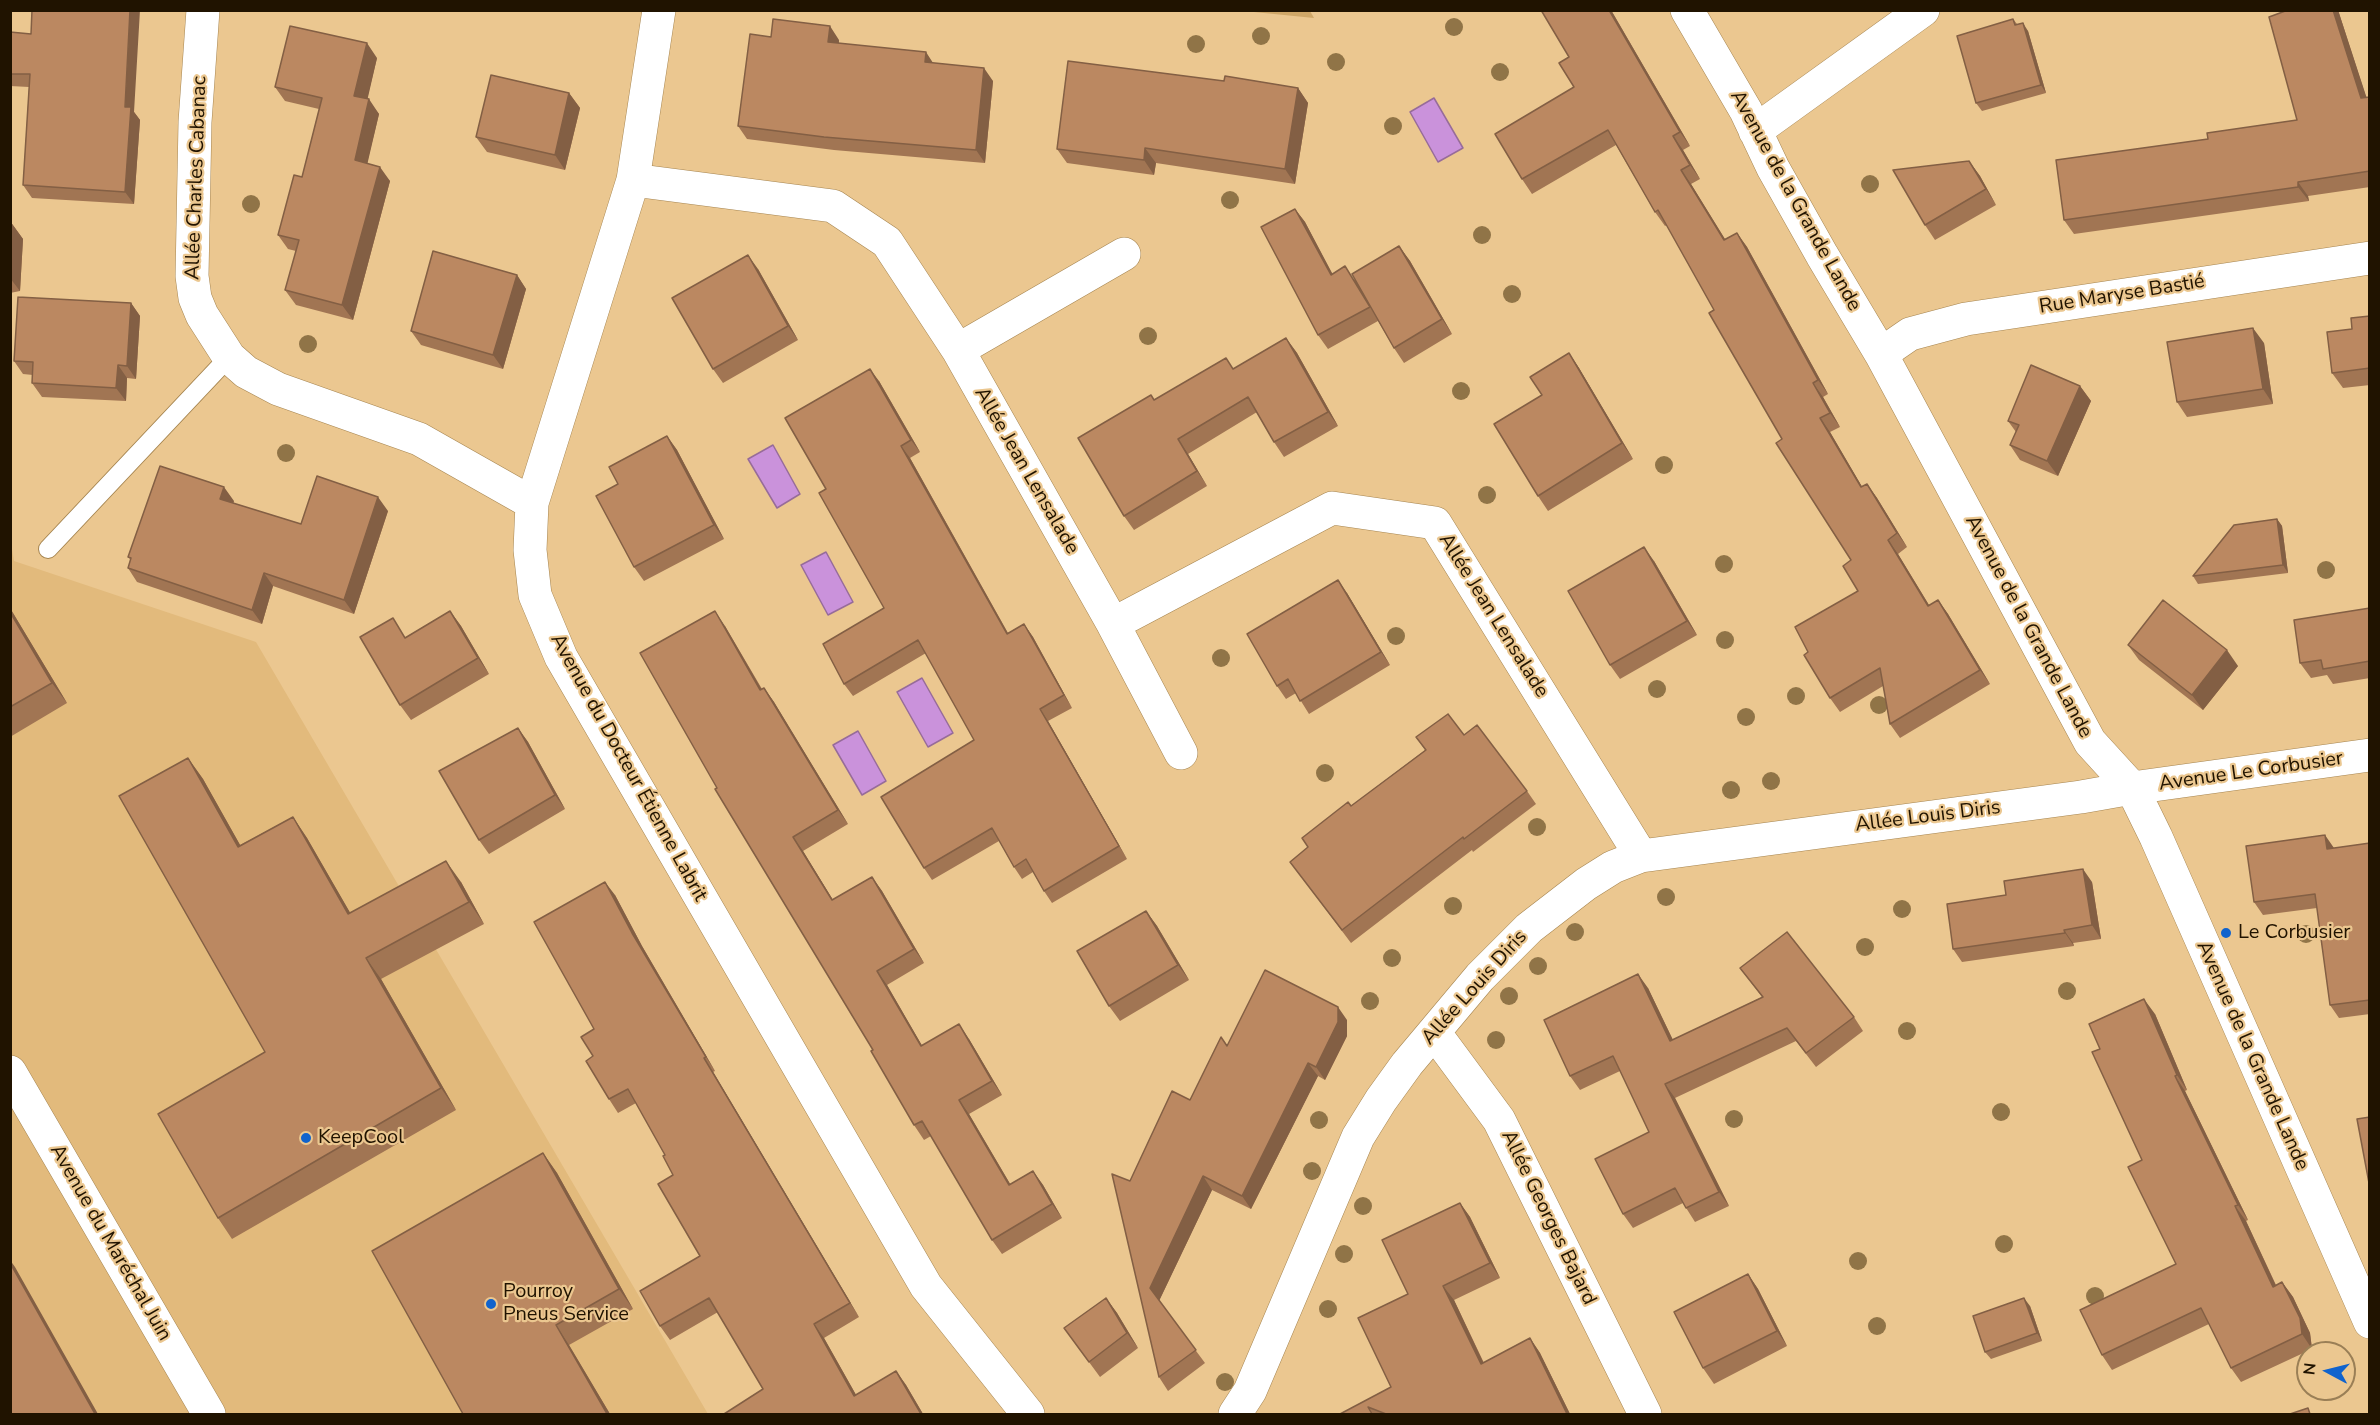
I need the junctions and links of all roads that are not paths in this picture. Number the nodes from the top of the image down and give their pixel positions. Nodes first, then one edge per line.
1 (203, 10) edge
2 (659, 10) edge
3 (1687, 10) edge
4 (1923, 10) edge
5 (1755, 131) junction
6 (633, 180) junction
7 (1124, 254) dead end
8 (2370, 258) edge
9 (958, 350) junction
10 (1881, 354) junction
11 (229, 357) junction
12 (532, 503) junction
13 (48, 549) dead end
14 (1113, 624) junction
15 (1181, 753) dead end
16 (2370, 755) edge
17 (2132, 788) junction
18 (1641, 856) junction
19 (1434, 1032) junction
20 (10, 1072) edge
21 (2359, 1275) edge
22 (2370, 1322) edge
23 (209, 1414) edge
24 (1028, 1414) edge
25 (1235, 1414) edge
26 (1645, 1414) edge

1 - 11 street, Allée Charles Cabanac
2 - 6 street, Avenue du Docteur Étienne Labrit
3 - 5 street, Avenue de la Grande Lande
4 - 5 street
5 - 10 street, Avenue de la Grande Lande
6 - 9 street, Allée Jean Lensalade
6 - 12 street, Avenue du Docteur Étienne Labrit
7 - 9 street
8 - 10 street, Rue Maryse Bastié
9 - 14 street, Allée Jean Lensalade
10 - 17 street, Avenue de la Grande Lande
11 - 12 street, Allée Charles Cabanac
11 - 13 lane
12 - 24 street, Avenue du Docteur Étienne Labrit
14 - 15 street, Allée Jean Lensalade
14 - 18 street, Allée Jean Lensalade
16 - 17 street, Avenue Le Corbusier
17 - 18 street, Allée Louis Diris
17 - 21 street, Avenue de la Grande Lande
18 - 19 street, Allée Louis Diris
19 - 25 street, Allée Louis Diris
19 - 26 street, Allée Georges Bajard
20 - 23 street, Avenue du Maréchal Juin
21 - 22 street, Avenue de la Grande Lande

